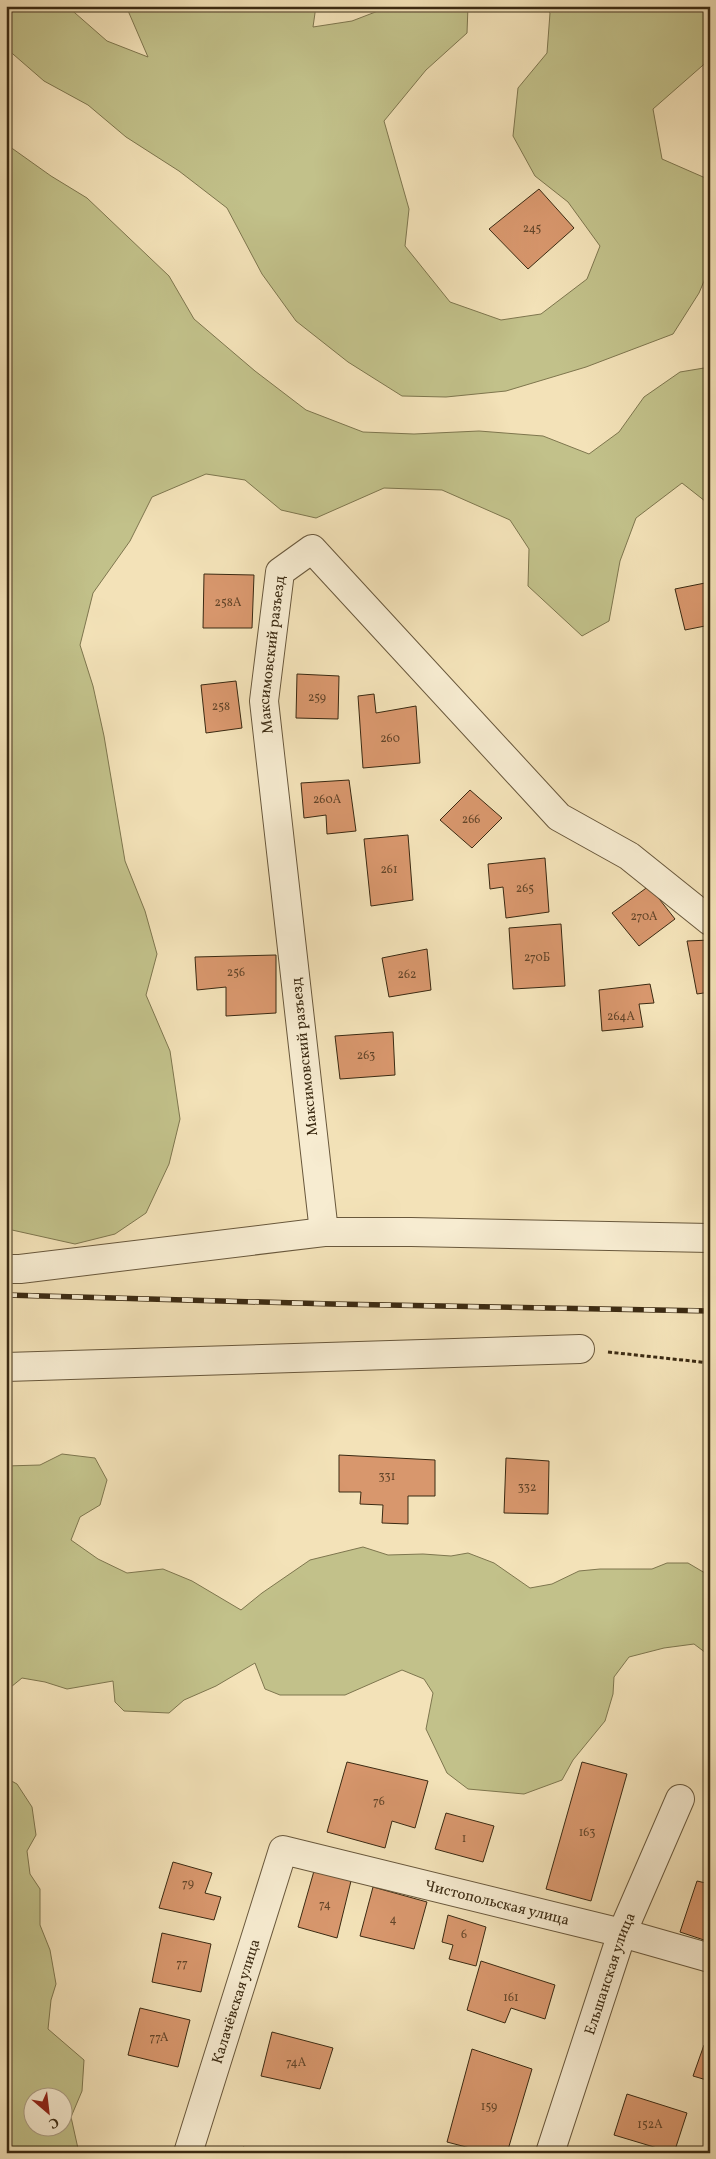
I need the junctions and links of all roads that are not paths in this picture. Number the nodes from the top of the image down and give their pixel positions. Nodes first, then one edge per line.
1 (710, 921) edge
2 (324, 1232) junction
3 (710, 1238) edge
4 (6, 1269) edge
5 (580, 1349) road end
6 (6, 1367) edge
7 (680, 1799) dead end
8 (283, 1850) joint
9 (622, 1933) junction
10 (710, 1958) edge
11 (188, 2153) edge
12 (550, 2153) edge

1 - 2 street, Максимовский разъезд
2 - 3 street
2 - 4 street
5 - 6 street
7 - 9 street, Ельшанская улица
8 - 9 street, Чистопольская улица
8 - 11 street, Калачёвская улица
9 - 10 street, Чистопольская улица
9 - 12 street, Ельшанская улица

